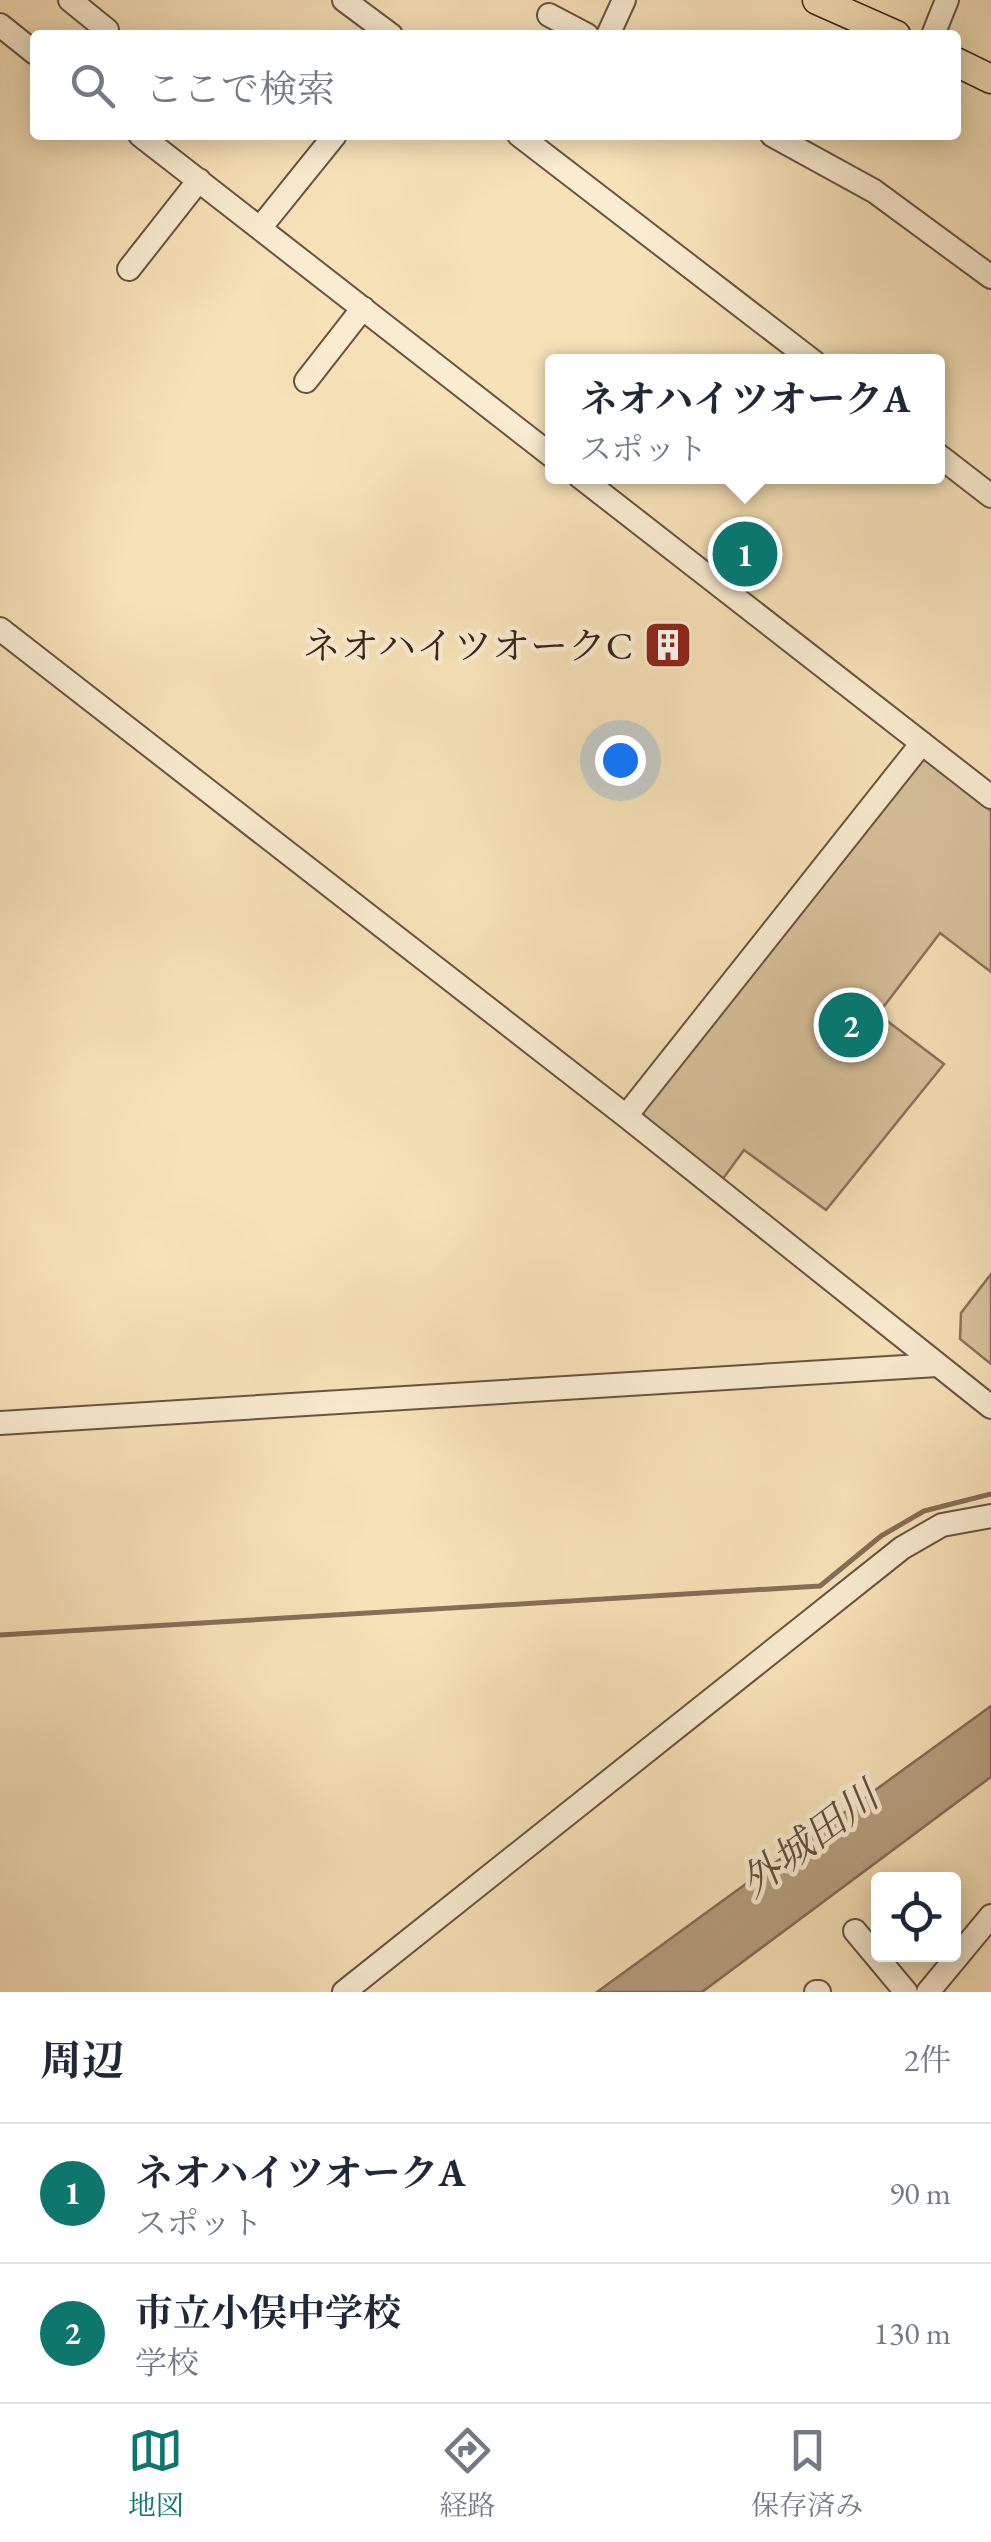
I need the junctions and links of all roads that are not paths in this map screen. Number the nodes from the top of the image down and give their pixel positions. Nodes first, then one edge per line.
1 (70, 0) edge
2 (344, 0) edge
3 (624, 0) edge
4 (818, 0) edge
5 (947, 0) edge
6 (550, 15) dead end
7 (0, 25) edge
8 (108, 30) edge
9 (384, 30) edge
10 (578, 30) edge
11 (610, 30) edge
12 (885, 30) edge
13 (935, 30) edge
14 (30, 49) edge
15 (961, 64) edge
16 (991, 79) edge
17 (146, 140) edge
18 (331, 140) edge
19 (525, 140) edge
20 (781, 140) edge
21 (198, 180) junction
22 (260, 228) junction
23 (129, 269) dead end
24 (991, 277) edge
25 (363, 308) junction
26 (804, 354) edge
27 (306, 380) dead end
28 (545, 451) edge
29 (945, 461) edge
30 (588, 484) edge
31 (991, 496) edge
32 (0, 629) edge
33 (922, 744) junction
34 (991, 797) edge
35 (626, 1116) junction
36 (937, 1365) junction
37 (991, 1407) edge
38 (0, 1424) edge
39 (991, 1516) edge
40 (991, 1916) edge
41 (855, 1931) dead end
42 (344, 1992) edge
43 (906, 1992) edge
44 (928, 1992) edge

1 - 8 street
2 - 9 street
3 - 11 street
4 - 12 main road
5 - 13 street
6 - 10 street
7 - 14 street
15 - 16 main road
17 - 21 street
18 - 22 street
19 - 26 street
20 - 24 street
21 - 22 street
21 - 23 street
22 - 25 street
25 - 27 street
25 - 28 street
29 - 31 street
30 - 33 street
32 - 35 street
33 - 34 street
33 - 35 street
35 - 36 street
36 - 37 street
36 - 38 street
39 - 42 street
40 - 44 street
41 - 43 street

